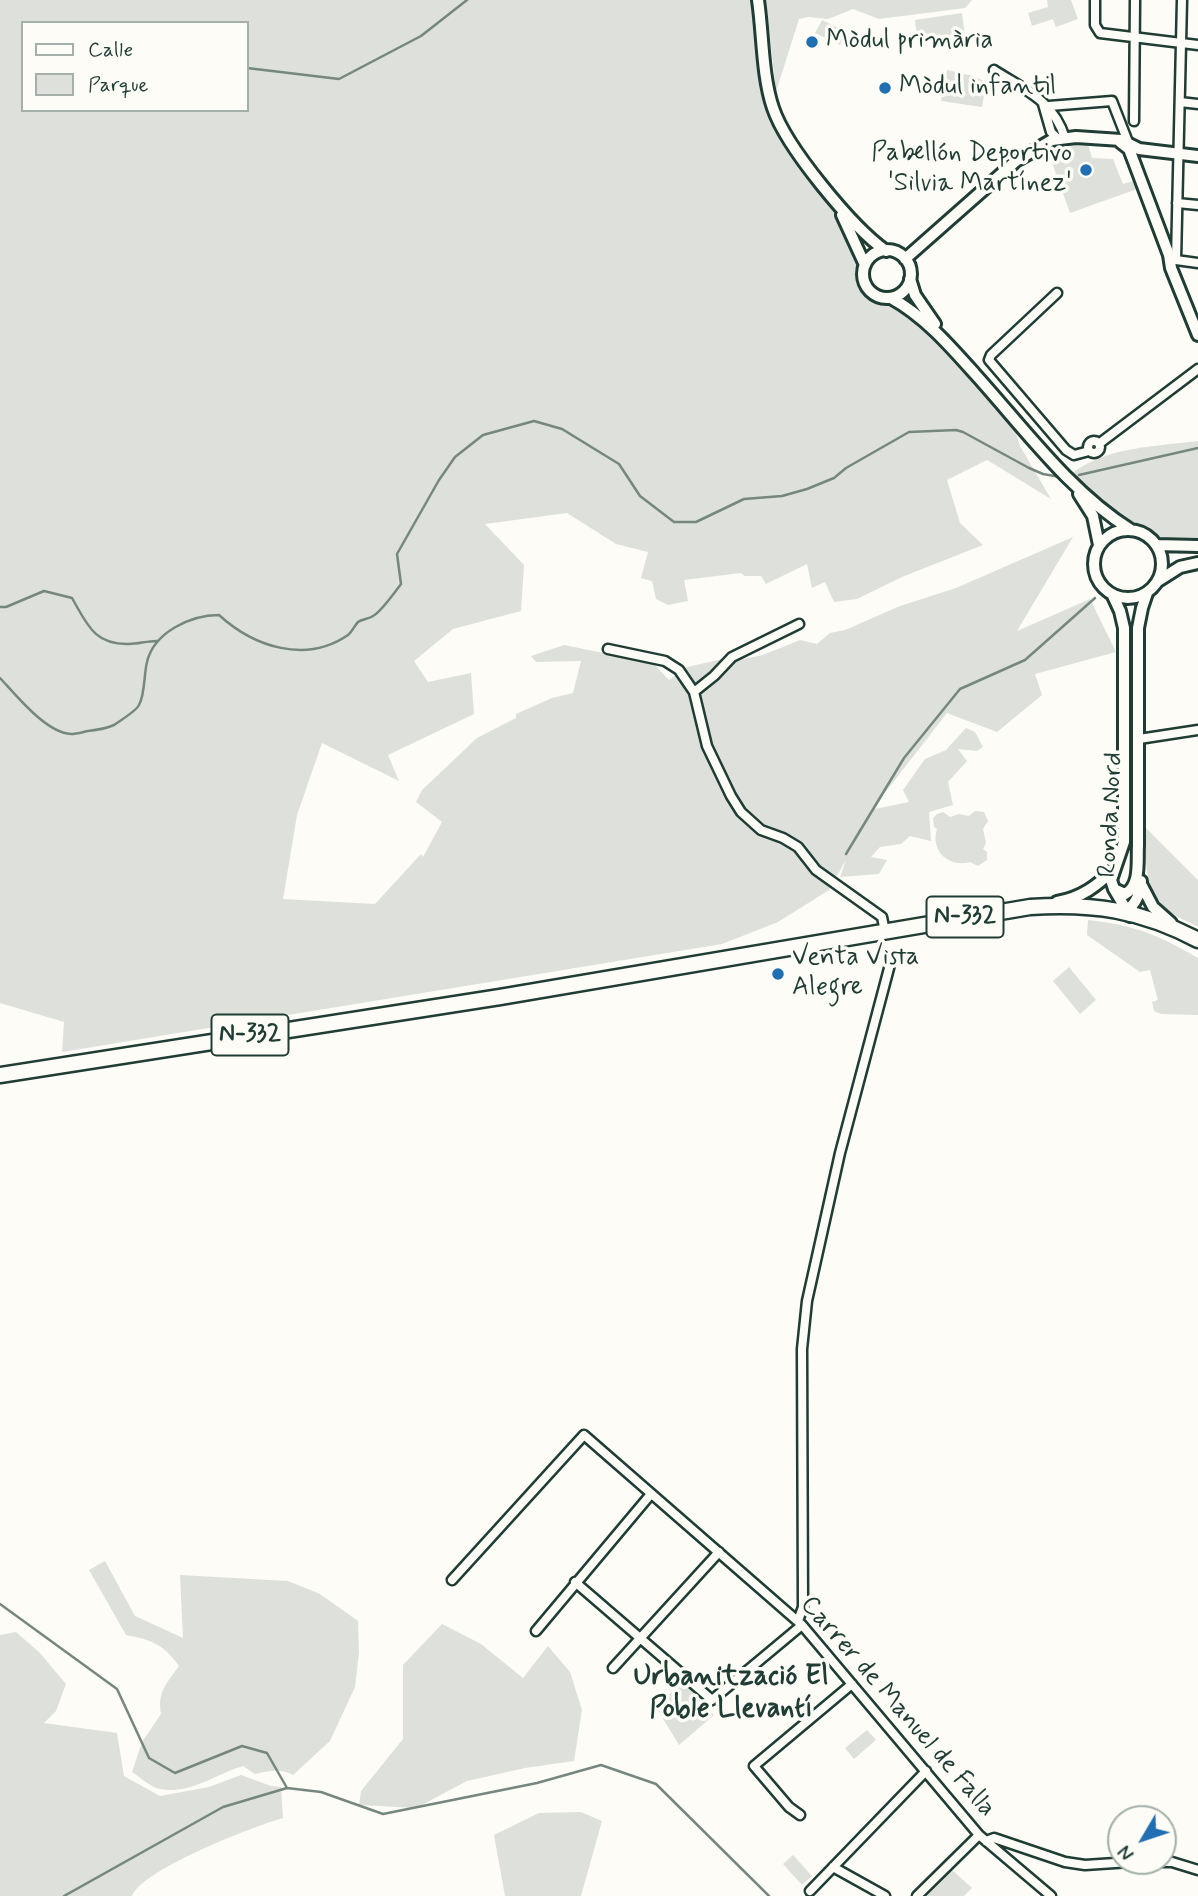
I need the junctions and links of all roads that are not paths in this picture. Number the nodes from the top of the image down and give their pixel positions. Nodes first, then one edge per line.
1 (758, 0) edge
2 (1095, 0) edge
3 (1135, 0) edge
4 (1182, 0) edge
5 (1135, 36) junction
6 (1182, 43) junction
7 (1198, 45) edge
8 (994, 69) dead end
9 (1181, 102) junction
10 (1198, 104) edge
11 (1046, 105) junction
12 (1134, 121) dead end
13 (1058, 136) junction
14 (1123, 141) junction
15 (1136, 154) junction
16 (1178, 154) junction
17 (1198, 156) edge
18 (830, 195) junction
19 (1177, 202) junction
20 (1198, 205) edge
21 (886, 251) junction
22 (1172, 258) junction
23 (905, 259) junction
24 (1198, 263) edge
25 (865, 265) junction
26 (910, 279) junction
27 (1057, 293) dead end
28 (891, 298) junction
29 (1195, 318) edge
30 (1198, 335) edge
31 (960, 357) junction
32 (1198, 369) edge
33 (1058, 467) junction
34 (1131, 530) junction
35 (1099, 545) junction
36 (1156, 545) junction
37 (1198, 546) edge
38 (1198, 563) edge
39 (1158, 581) junction
40 (1147, 593) junction
41 (1113, 596) junction
42 (799, 624) dead end
43 (608, 649) dead end
44 (694, 692) junction
45 (1198, 730) edge
46 (1139, 739) junction
47 (1136, 864) junction
48 (1114, 869) junction
49 (1141, 884) junction
50 (1114, 889) junction
51 (1030, 907) junction
52 (1126, 911) junction
53 (1101, 914) junction
54 (1139, 923) junction
55 (892, 931) junction
56 (1197, 942) edge
57 (892, 957) dead end
58 (0, 1075) edge
59 (652, 1493) junction
60 (719, 1552) junction
61 (452, 1580) dead end
62 (575, 1582) junction
63 (800, 1623) junction
64 (536, 1631) dead end
65 (642, 1639) junction
66 (613, 1668) dead end
67 (852, 1684) junction
68 (926, 1771) junction
69 (800, 1815) dead end
70 (983, 1838) junction
71 (833, 1867) junction
72 (1198, 1870) edge
73 (810, 1891) dead end
74 (885, 1896) edge
75 (917, 1896) edge
76 (1051, 1896) edge

1 - 18 main road
2 - 5 street
3 - 5 street
4 - 6 street
5 - 6 street
5 - 12 street
6 - 7 street
6 - 9 street
8 - 11 street
9 - 10 street
9 - 16 street
11 - 13 street
11 - 13 street
11 - 14 street
13 - 14 main road
13 - 23 main road
14 - 15 main road
15 - 16 main road
15 - 22 main road
16 - 17 main road
16 - 19 street
18 - 21 main road
18 - 25 main road
19 - 20 street
19 - 22 street
21 - 23 main road
21 - 25 main road
22 - 24 street
22 - 29 main road
23 - 26 main road
25 - 28 main road
26 - 28 main road
26 - 31 main road, Ronda Nord
27 - 32 street
28 - 31 main road, Ronda Nord
29 - 30 main road
31 - 33 main road, Ronda Nord
33 - 34 main road, Ronda Nord
33 - 35 main road, Ronda Nord
34 - 35 main road
34 - 36 main road, Ronda Nord
35 - 41 main road, Ronda Nord
36 - 37 main road
36 - 39 main road
38 - 39 main road
39 - 40 main road, Ronda Nord
40 - 41 main road
40 - 46 main road, Ronda Nord
41 - 48 main road, Ronda Nord
42 - 44 street
43 - 44 street
44 - 55 street
45 - 46 street
46 - 47 main road, Ronda Nord
47 - 49 main road
47 - 50 main road, Ronda Nord
48 - 50 main road, Ronda Nord
48 - 51 main road
49 - 52 main road
49 - 56 main road
50 - 52 main road
51 - 52 highway, N-332
51 - 55 highway, N-332
52 - 53 main road
52 - 54 main road
52 - 56 highway, N-332
53 - 54 highway, N-332
53 - 55 highway, N-332
54 - 56 highway, N-332
55 - 58 highway, N-332
57 - 63 street
59 - 60 street, Carrer de Manuel de Falla
59 - 61 street, Carrer de Manuel de Falla
59 - 62 street
60 - 63 street, Carrer de Manuel de Falla
60 - 65 street
62 - 64 street
62 - 65 street
63 - 65 street
63 - 67 street, Carrer de Manuel de Falla
65 - 66 street
67 - 68 street, Carrer de Manuel de Falla
67 - 69 street
68 - 70 street, Carrer de Manuel de Falla
68 - 71 street
70 - 72 street
70 - 75 street
70 - 76 street, Carrer de Manuel de Falla
71 - 73 street
71 - 74 street

